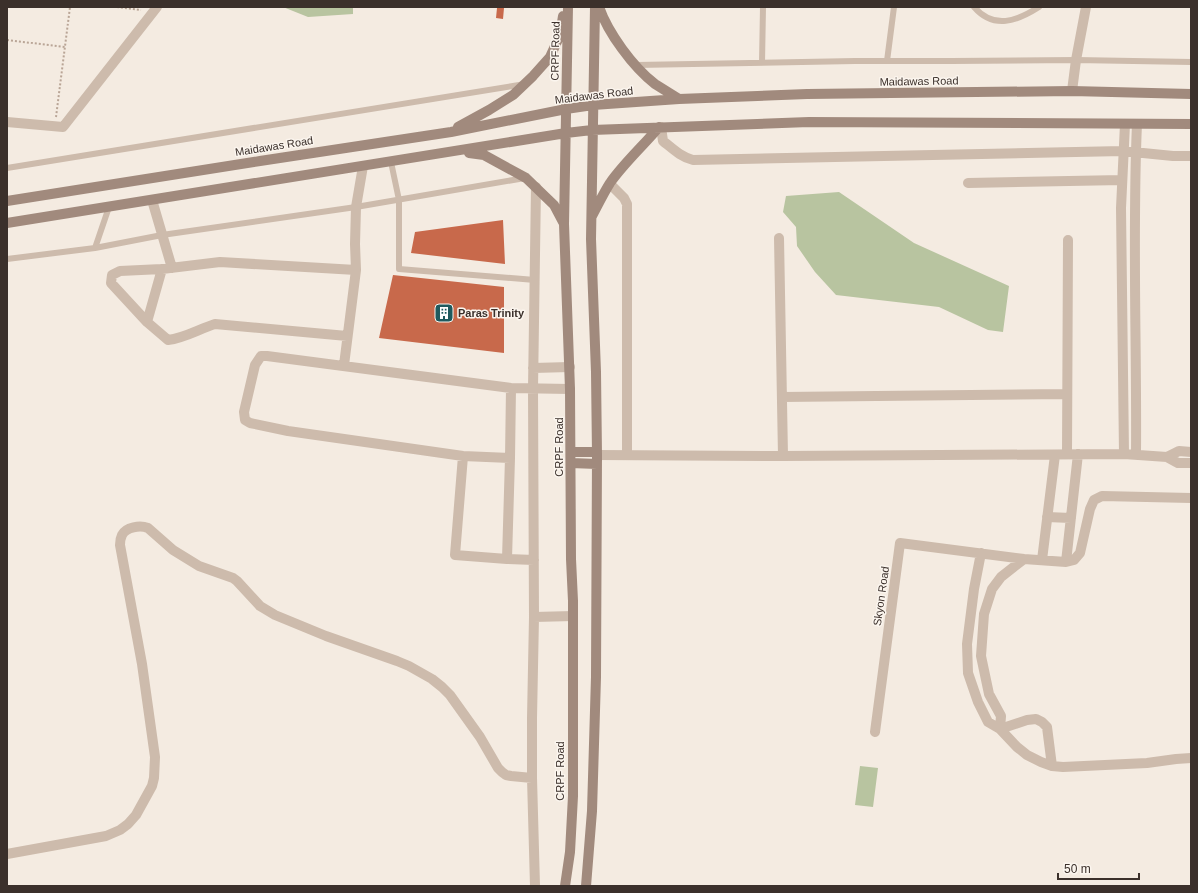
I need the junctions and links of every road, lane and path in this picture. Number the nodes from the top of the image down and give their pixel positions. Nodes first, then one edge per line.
1 (70, 7) edge
2 (117, 7) edge
3 (567, 7) edge
4 (594, 7) edge
5 (599, 7) edge
6 (763, 7) edge
7 (894, 7) edge
8 (974, 7) edge
9 (1039, 7) edge
10 (1086, 7) edge
11 (155, 10) edge
12 (7, 40) edge
13 (65, 47) junction
14 (1076, 60) junction
15 (887, 61) junction
16 (762, 62) junction
17 (1191, 62) edge
18 (636, 65) junction
19 (525, 84) junction
20 (1072, 91) junction
21 (1191, 94) edge
22 (679, 98) junction
23 (593, 105) junction
24 (566, 109) junction
25 (7, 122) edge
26 (1124, 124) junction
27 (1137, 124) junction
28 (1191, 124) edge
29 (55, 126) junction
30 (660, 127) junction
31 (592, 130) junction
32 (451, 132) junction
33 (566, 133) junction
34 (1123, 151) junction
35 (451, 152) junction
36 (1135, 153) junction
37 (1191, 156) edge
38 (391, 162) junction
39 (362, 166) junction
40 (7, 168) edge
41 (526, 178) junction
42 (1122, 180) junction
43 (968, 183) dead end
44 (610, 184) junction
45 (536, 187) junction
46 (152, 200) junction
47 (399, 200) junction
48 (7, 201) edge
49 (1134, 206) junction
50 (109, 207) junction
51 (356, 207) junction
52 (1121, 208) junction
53 (591, 219) junction
54 (7, 223) edge
55 (564, 224) junction
56 (162, 235) junction
57 (780, 238) dead end
58 (1068, 240) dead end
59 (95, 248) junction
60 (7, 259) edge
61 (167, 268) junction
62 (356, 270) junction
63 (535, 280) junction
64 (147, 322) junction
65 (347, 336) junction
66 (344, 365) junction
67 (570, 367) junction
68 (533, 368) junction
69 (510, 388) junction
70 (533, 389) junction
71 (570, 389) junction
72 (1067, 394) junction
73 (782, 397) junction
74 (571, 452) junction
75 (1191, 452) edge
76 (1067, 454) junction
77 (1078, 454) junction
78 (1124, 454) junction
79 (627, 455) junction
80 (1055, 455) junction
81 (1136, 455) junction
82 (463, 456) junction
83 (783, 456) junction
84 (597, 457) junction
85 (1167, 457) junction
86 (510, 458) junction
87 (571, 463) junction
88 (1191, 463) edge
89 (1191, 498) edge
90 (1047, 517) junction
91 (1071, 518) junction
92 (981, 553) junction
93 (507, 558) junction
94 (1024, 559) junction
95 (534, 560) junction
96 (1042, 560) junction
97 (1066, 562) junction
98 (573, 616) junction
99 (534, 617) junction
100 (1000, 729) junction
101 (875, 732) dead end
102 (1191, 758) edge
103 (1052, 766) junction
104 (532, 778) junction
105 (7, 854) edge
106 (535, 886) edge
107 (565, 886) edge
108 (586, 886) edge

1 - 13 path
2 - 11 path
3 - 19 street
3 - 24 street, CRPF Road
4 - 23 street
5 - 18 street
6 - 16 lane
7 - 15 lane
8 - 9 lane
10 - 14 street
11 - 29 street
12 - 13 path
13 - 29 path
14 - 15 lane
14 - 17 lane
14 - 20 street
15 - 16 lane
16 - 18 lane
18 - 22 street
19 - 32 street
19 - 40 lane
20 - 21 street, Maidawas Road
20 - 22 street, Maidawas Road
22 - 23 street, Maidawas Road
23 - 24 street, Maidawas Road
23 - 31 street
24 - 32 street, Maidawas Road
24 - 33 street, CRPF Road
25 - 29 street
26 - 27 street
26 - 30 street
26 - 34 street
27 - 28 street
27 - 36 street
30 - 31 street
30 - 34 street
30 - 44 street
31 - 33 street
31 - 53 street
32 - 48 street, Maidawas Road
33 - 35 street
33 - 55 street, CRPF Road
34 - 36 street
34 - 42 street
35 - 38 street
35 - 41 street
36 - 37 street
36 - 49 street
38 - 39 street
38 - 47 lane
39 - 46 street
39 - 51 street
41 - 45 street
41 - 47 lane
42 - 43 street
42 - 52 street
44 - 53 street
44 - 79 street
45 - 55 street
45 - 63 street
46 - 50 street
46 - 56 street
47 - 51 lane
47 - 63 lane
49 - 52 street
49 - 81 street
50 - 54 street
50 - 59 lane
51 - 56 lane
51 - 62 street
52 - 78 street
53 - 84 street
55 - 67 street, CRPF Road
56 - 59 lane
56 - 61 street
57 - 73 street
58 - 72 street
59 - 60 lane
61 - 62 street
61 - 64 street
61 - 64 street
62 - 65 street
63 - 68 street
64 - 65 street
65 - 66 street
66 - 69 street
66 - 82 street
67 - 68 street
67 - 71 street, CRPF Road
68 - 70 street
69 - 70 street
69 - 86 street
70 - 71 street
70 - 95 street
71 - 74 street, CRPF Road
72 - 73 street
72 - 76 street
73 - 83 street
74 - 84 street
74 - 87 street, CRPF Road
75 - 85 street
76 - 77 street
76 - 80 street
77 - 78 street
77 - 91 street
78 - 81 street
79 - 83 street
79 - 84 street
80 - 83 street
80 - 90 street
81 - 85 street
82 - 86 street
82 - 93 street
84 - 87 street
84 - 108 street
85 - 88 street
86 - 93 street
87 - 98 street, CRPF Road
89 - 97 street
90 - 91 street
90 - 96 street
91 - 97 street
92 - 94 street, Skyon Road
92 - 100 street
92 - 101 street, Skyon Road
93 - 95 street
94 - 96 street, Skyon Road
94 - 100 street
95 - 99 street
96 - 97 street, Skyon Road
98 - 99 street
98 - 107 street, CRPF Road
99 - 104 street
100 - 103 street
100 - 103 street
102 - 103 street
104 - 105 street
104 - 106 street

